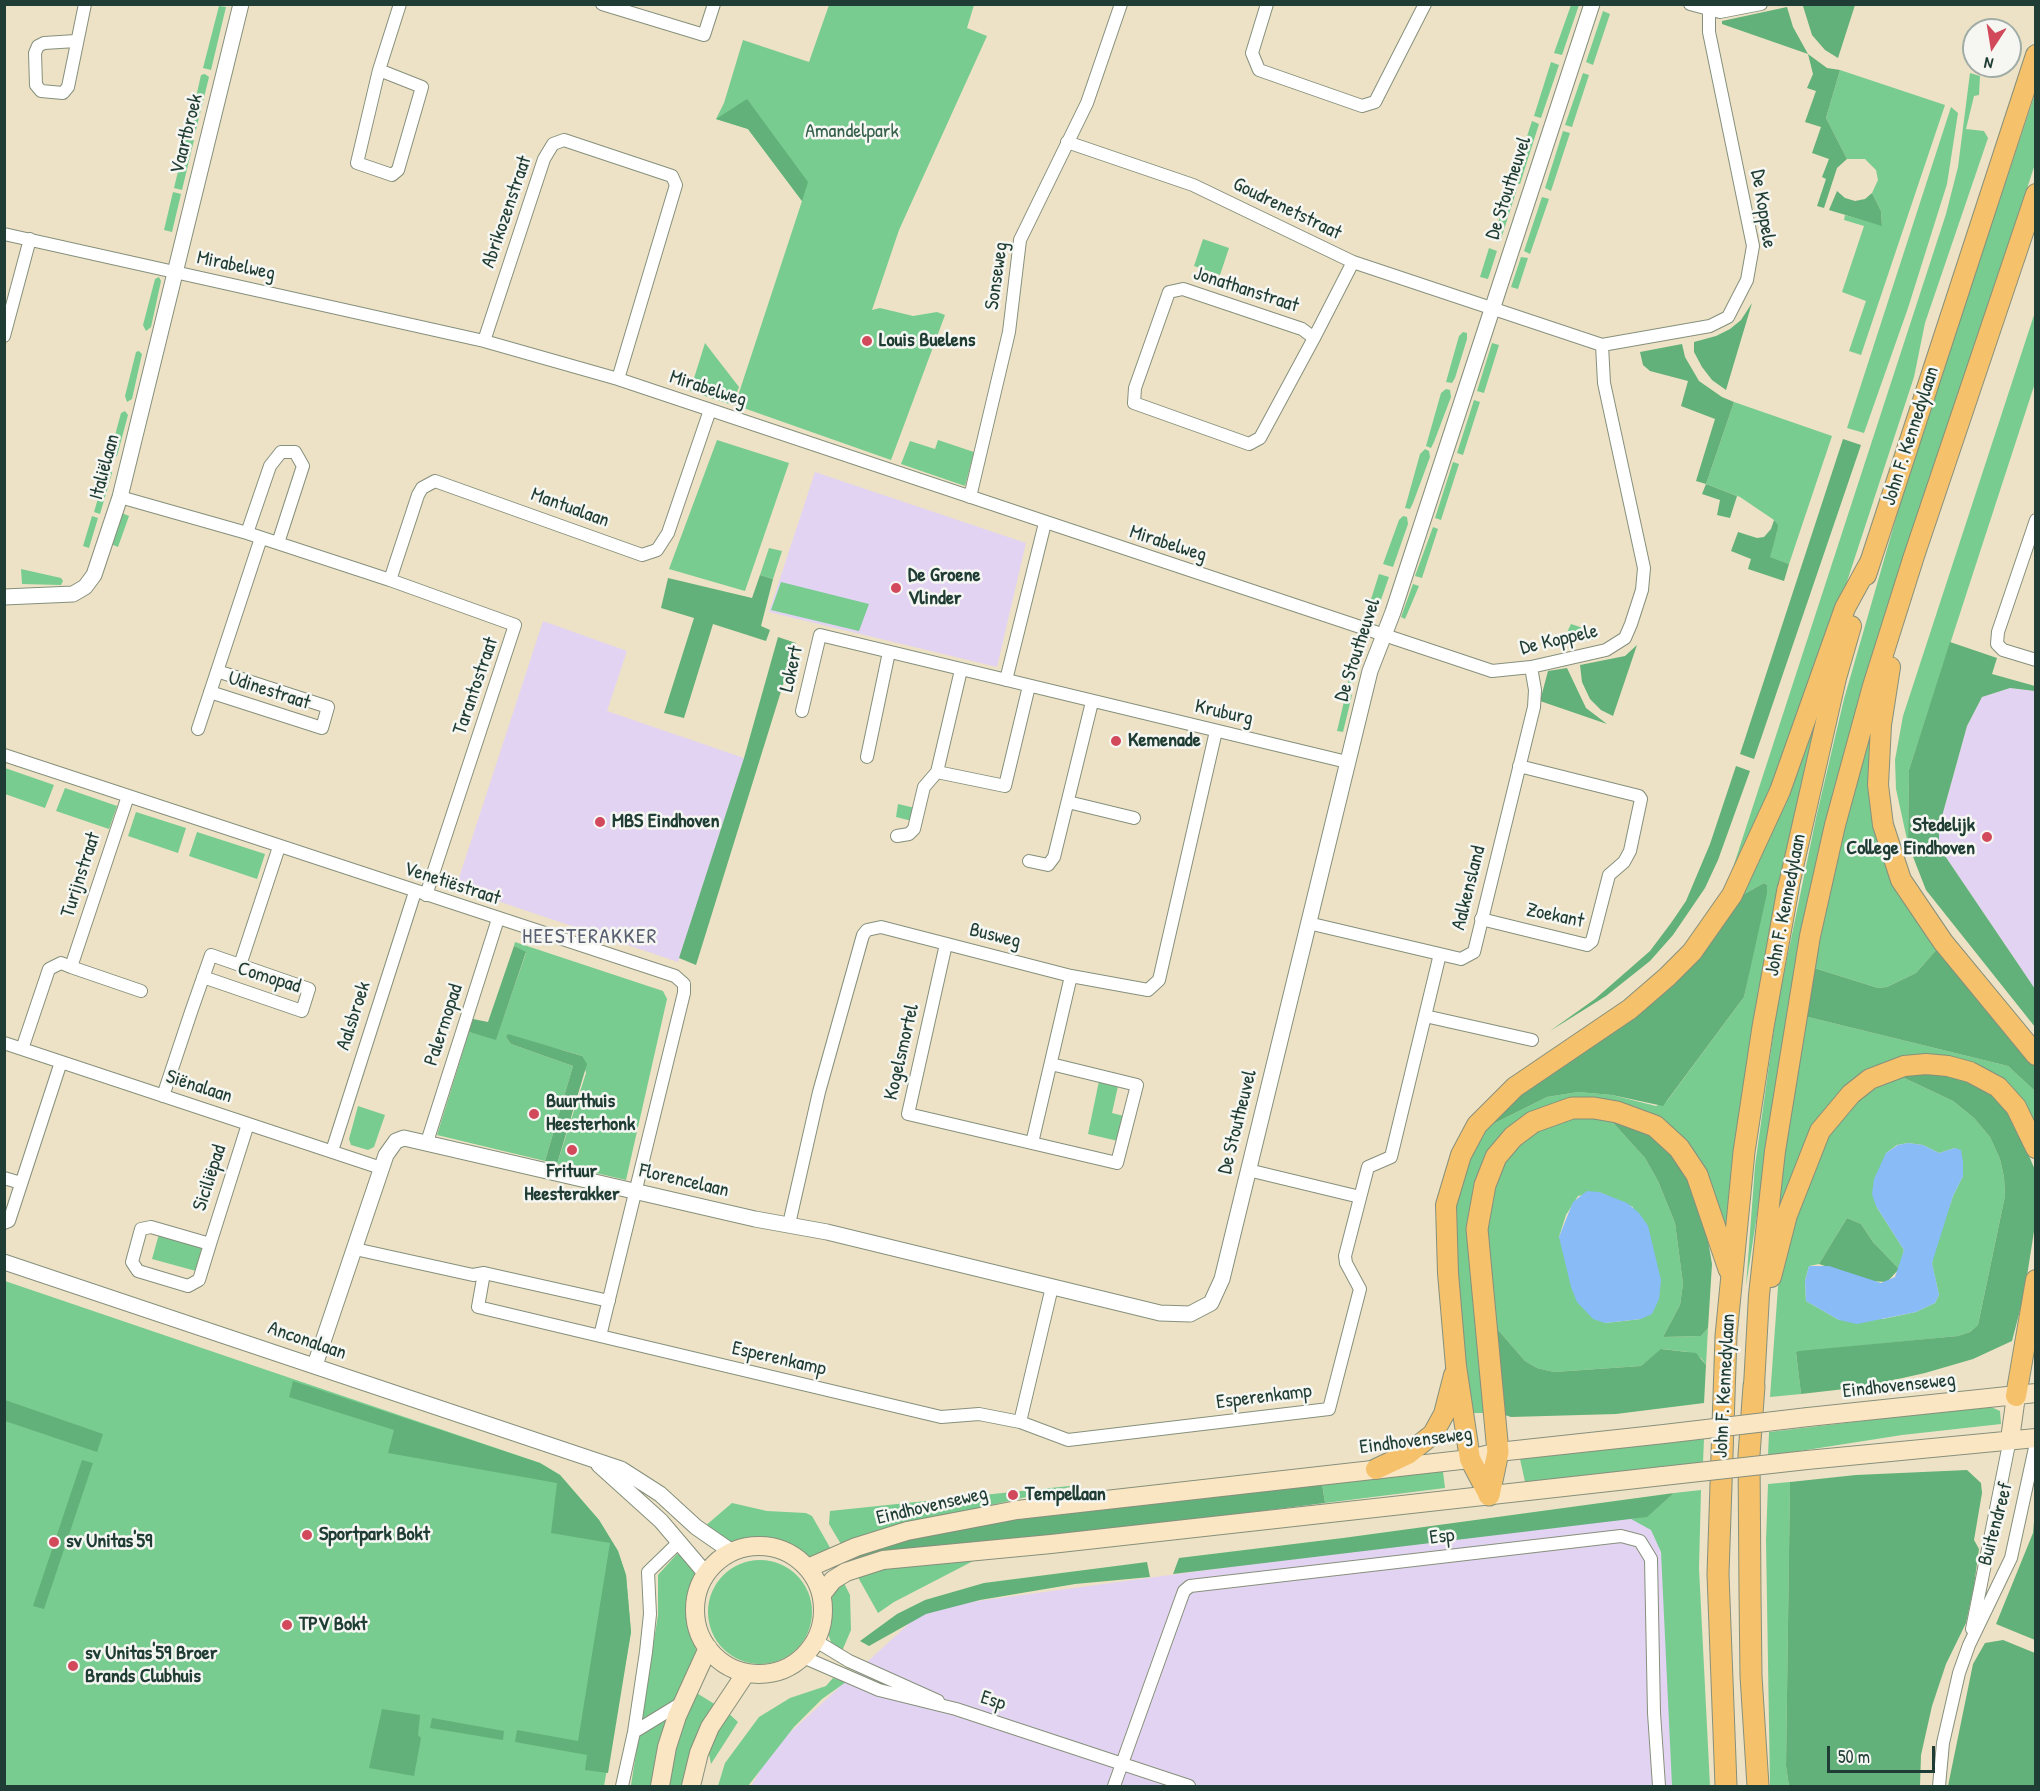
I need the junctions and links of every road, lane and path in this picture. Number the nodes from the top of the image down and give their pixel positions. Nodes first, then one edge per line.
1 (85, 4) edge
2 (241, 4) edge
3 (400, 4) edge
4 (602, 4) edge
5 (714, 4) edge
6 (1121, 4) edge
7 (1267, 4) edge
8 (1425, 4) edge
9 (1592, 4) edge
10 (1689, 4) edge
11 (1761, 4) edge
12 (1709, 11) junction
13 (76, 41) junction
14 (2036, 55) edge
15 (379, 70) junction
16 (1067, 142) junction
17 (2036, 194) edge
18 (4, 234) edge
19 (30, 239) junction
20 (1353, 262) junction
21 (175, 273) junction
22 (1491, 308) junction
23 (4, 336) edge
24 (1314, 338) junction
25 (484, 341) junction
26 (1602, 345) junction
27 (618, 380) junction
28 (710, 410) junction
29 (120, 497) junction
30 (970, 497) junction
31 (2036, 519) edge
32 (1045, 523) junction
33 (247, 533) junction
34 (2033, 533) edge
35 (261, 538) junction
36 (278, 543) junction
37 (1914, 556) junction
38 (1869, 564) junction
39 (390, 580) junction
40 (4, 597) edge
41 (819, 635) joint
42 (1383, 636) junction
43 (889, 652) junction
44 (2036, 660) edge
45 (1531, 667) junction
46 (961, 670) junction
47 (216, 671) junction
48 (1006, 680) junction
49 (1029, 686) junction
50 (210, 692) junction
51 (1092, 702) junction
52 (802, 711) dead end
53 (198, 729) dead end
54 (1216, 731) junction
55 (4, 755) edge
56 (867, 758) dead end
57 (1347, 762) junction
58 (1519, 766) junction
59 (937, 772) junction
60 (128, 796) junction
61 (1068, 802) junction
62 (1134, 818) dead end
63 (897, 836) dead end
64 (279, 847) junction
65 (1029, 861) dead end
66 (1788, 889) joint
67 (420, 894) junction
68 (498, 919) junction
69 (1481, 919) junction
70 (1308, 923) junction
71 (946, 944) junction
72 (1440, 954) junction
73 (240, 965) junction
74 (71, 967) junction
75 (1071, 976) junction
76 (203, 977) junction
77 (141, 991) dead end
78 (1425, 1016) junction
79 (1532, 1040) dead end
80 (4, 1042) edge
81 (22, 1048) junction
82 (2036, 1055) edge
83 (62, 1062) junction
84 (1051, 1064) junction
85 (164, 1095) junction
86 (248, 1124) junction
87 (426, 1142) junction
88 (1032, 1143) junction
89 (2036, 1148) edge
90 (332, 1151) junction
91 (381, 1168) junction
92 (1248, 1170) junction
93 (4, 1178) edge
94 (21, 1183) junction
95 (634, 1191) junction
96 (1360, 1197) junction
97 (4, 1224) edge
98 (789, 1224) junction
99 (210, 1244) junction
100 (355, 1249) junction
101 (4, 1262) edge
102 (484, 1273) junction
103 (1731, 1274) junction
104 (2036, 1280) edge
105 (1052, 1287) junction
106 (609, 1301) junction
107 (1197, 1312) joint
108 (1757, 1331) junction
109 (600, 1336) junction
110 (315, 1365) junction
111 (1456, 1366) junction
112 (1754, 1386) joint
113 (2026, 1394) edge
114 (1020, 1422) junction
115 (2036, 1438) edge
116 (2010, 1439) junction
117 (2036, 1443) edge
118 (1498, 1452) junction
119 (1470, 1459) junction
120 (596, 1460) junction
121 (1376, 1469) junction
122 (1489, 1495) junction
123 (679, 1542) junction
124 (732, 1552) junction
125 (808, 1568) junction
126 (706, 1574) junction
127 (822, 1594) junction
128 (816, 1641) junction
129 (1969, 1645) junction
130 (708, 1648) junction
131 (803, 1657) junction
132 (746, 1672) junction
133 (682, 1702) junction
134 (956, 1709) junction
135 (634, 1732) junction
136 (1121, 1764) junction
137 (622, 1786) edge
138 (660, 1786) edge
139 (691, 1786) edge
140 (1114, 1786) edge
141 (1189, 1786) edge
142 (1659, 1786) edge
143 (1726, 1786) edge
144 (1758, 1786) edge
145 (1939, 1786) edge

1 - 13 street
2 - 21 street, Vaartbroek
3 - 15 street
4 - 5 street
6 - 16 street, Sonseweg
7 - 8 street
9 - 22 street, De Stoutheuvel
10 - 12 street
11 - 12 street
12 - 26 street, De Koppele
13 - 13 street
14 - 38 main road, John F. Kennedylaan
15 - 15 street
16 - 20 street, Goudrenetstraat
16 - 30 street, Sonseweg
17 - 37 main road, John F. Kennedylaan
18 - 19 street, Mirabelweg
19 - 21 street, Mirabelweg
19 - 23 street
20 - 22 street, Goudrenetstraat
20 - 24 street, Jonathanstraat
21 - 25 street, Mirabelweg
21 - 29 street, Italiëlaan
22 - 26 street, De Koppele
22 - 42 street, De Stoutheuvel
24 - 24 street, Jonathanstraat
25 - 27 street, Mirabelweg
25 - 27 street, Abrikozenstraat
26 - 45 street, De Koppele
27 - 28 street, Mirabelweg
28 - 30 street, Mirabelweg
28 - 39 street, Mantualaan
29 - 33 street, Tarantostraat
29 - 40 street, Italiëlaan
30 - 32 street, Mirabelweg
31 - 34 street
32 - 42 street, Mirabelweg
32 - 48 street
33 - 35 street, Tarantostraat
33 - 36 street
34 - 44 street
35 - 36 street, Tarantostraat
35 - 47 street, Udinestraat
36 - 39 street, Tarantostraat
37 - 82 main road
37 - 108 main road, John F. Kennedylaan
38 - 66 main road, John F. Kennedylaan
38 - 111 main road
39 - 67 street, Tarantostraat
41 - 43 street, Kruburg
41 - 52 street, Lokert
42 - 45 street, De Koppele
42 - 57 street, De Stoutheuvel
43 - 46 street, Kruburg
43 - 56 street
45 - 58 street, Aalkensland
46 - 48 street, Kruburg
46 - 59 street
47 - 50 street, Udinestraat
47 - 50 street, Udinestraat
48 - 49 street, Kruburg
49 - 51 street, Kruburg
49 - 59 street
50 - 53 street, Udinestraat
51 - 54 street, Kruburg
51 - 61 street
54 - 57 street, Kruburg
54 - 75 street, Busweg
55 - 60 street, Venetiëstraat
57 - 70 street, De Stoutheuvel
58 - 69 street, Aalkensland
58 - 69 street, Zoekant
59 - 63 street
60 - 64 street, Venetiëstraat
60 - 74 street, Turijnstraat
61 - 62 street
61 - 65 street
64 - 67 street, Venetiëstraat
64 - 73 street, Comopad
66 - 103 highway, John F. Kennedylaan
67 - 68 street, Venetiëstraat
67 - 90 street, Aalsbroek
68 - 87 street, Palermopad
68 - 95 street, Venetiëstraat
69 - 72 street, Aalkensland
70 - 72 street, Aalkensland
70 - 92 street, De Stoutheuvel
71 - 75 street, Busweg
71 - 88 street, Kogelsmortel
71 - 98 street, Busweg
72 - 78 street, Esperenkamp
73 - 76 street, Comopad
73 - 76 street, Comopad
74 - 77 street
74 - 81 street
75 - 84 street
76 - 85 street, Comopad
78 - 79 street
78 - 96 street, Esperenkamp
80 - 81 street, Siënalaan
81 - 83 street, Siënalaan
83 - 85 street, Siënalaan
83 - 94 street
84 - 88 street
84 - 88 street, Kogelsmortel
85 - 86 street, Siënalaan
86 - 90 street, Siënalaan
86 - 99 street, Siciliëpad
87 - 91 street, Florencelaan
87 - 95 street, Florencelaan
89 - 108 main road
90 - 91 street, Siënalaan
91 - 100 street, Florencelaan
92 - 96 street
92 - 107 street, De Stoutheuvel
93 - 94 street
94 - 97 street
95 - 98 street, Florencelaan
95 - 106 street
96 - 114 street, Esperenkamp
98 - 105 street, Florencelaan
99 - 99 street, Siciliëpad
100 - 102 street
100 - 110 street, Florencelaan
101 - 110 street, Anconalaan
102 - 106 street
102 - 109 street, Esperenkamp
103 - 118 highway
103 - 143 highway, John F. Kennedylaan
104 - 113 main road
105 - 107 street, Florencelaan
105 - 114 street
106 - 109 street
108 - 112 main road, John F. Kennedylaan
109 - 114 street, Esperenkamp
110 - 120 street, Anconalaan
111 - 119 main road
111 - 121 main road
112 - 144 highway, John F. Kennedylaan
113 - 116 main road
113 - 118 main road, Eindhovenseweg, bridge
115 - 116 main road
116 - 122 main road, bridge
116 - 129 street, Buitendreef
117 - 129 street, Buitendreef
118 - 119 main road, Eindhovenseweg
118 - 122 highway
119 - 121 main road, Eindhovenseweg
119 - 122 main road
120 - 123 street, Anconalaan
120 - 124 street, Anconalaan
121 - 125 main road, Eindhovenseweg
122 - 127 main road
123 - 126 street, Anconalaan
123 - 135 street
124 - 125 main road
124 - 126 main road
125 - 127 main road
126 - 130 main road
127 - 128 main road
128 - 131 main road
128 - 134 street, Esp
129 - 145 street, Buitendreef
130 - 132 main road
130 - 133 main road
131 - 132 main road
131 - 134 street, Esp
132 - 139 main road
133 - 135 street
133 - 138 main road
134 - 136 street, Esp
135 - 137 street
136 - 140 street, Esp
136 - 141 street, Esp
136 - 142 street, Esp

